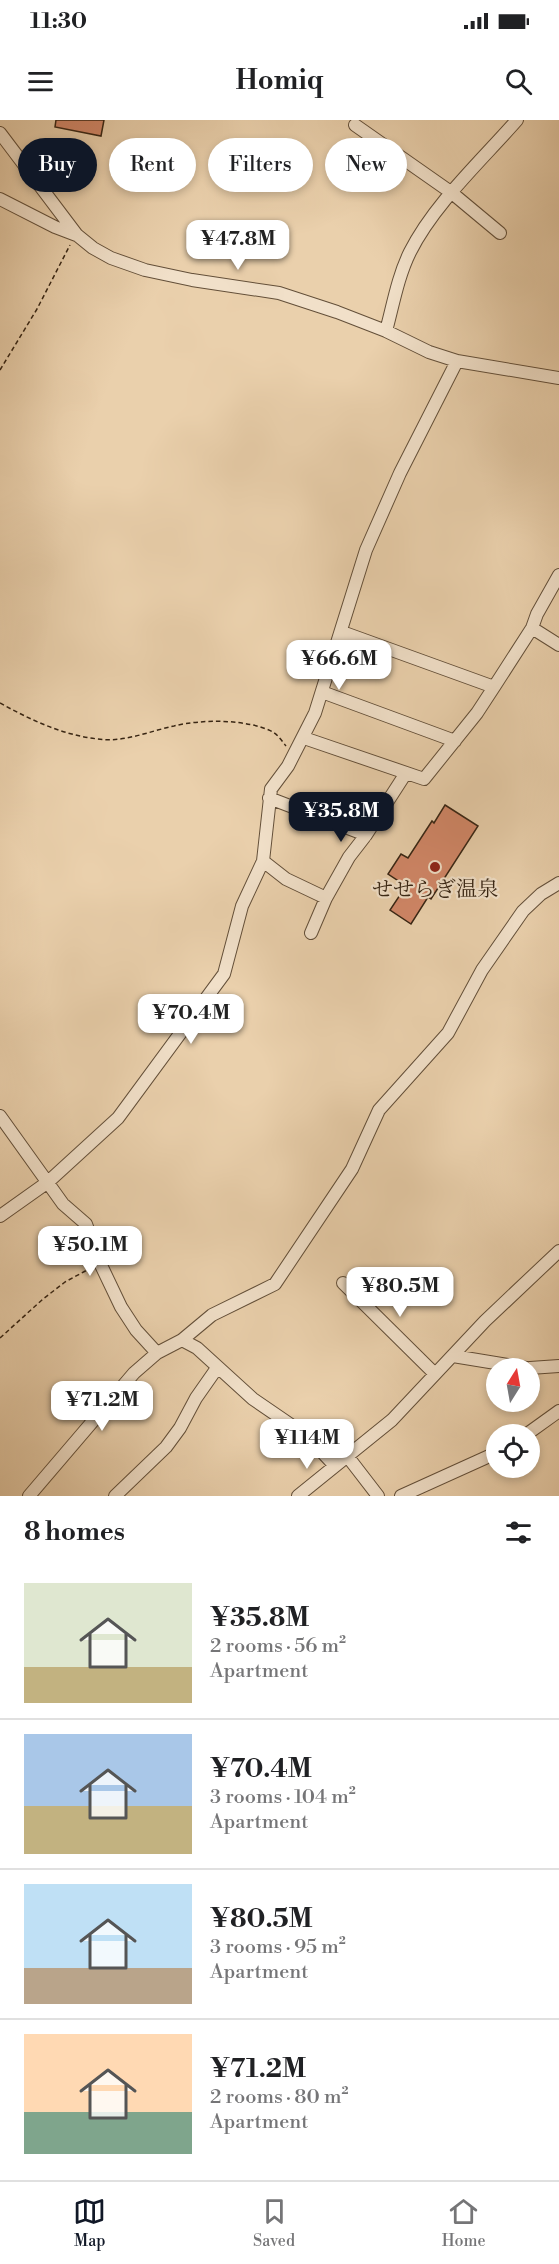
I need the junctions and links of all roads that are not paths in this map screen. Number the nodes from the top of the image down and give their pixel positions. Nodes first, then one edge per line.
1 (518, 120) edge
2 (355, 125) dead end
3 (0, 133) edge
4 (452, 194) junction
5 (0, 199) edge
6 (500, 233) dead end
7 (78, 235) junction
8 (386, 331) junction
9 (457, 361) junction
10 (559, 378) edge
11 (559, 575) edge
12 (532, 628) junction
13 (342, 632) junction
14 (559, 645) edge
15 (494, 687) junction
16 (322, 692) junction
17 (304, 738) junction
18 (455, 741) junction
19 (406, 773) junction
20 (269, 798) junction
21 (366, 835) junction
22 (263, 861) junction
23 (559, 883) edge
24 (326, 898) junction
25 (311, 933) dead end
26 (0, 1116) edge
27 (48, 1182) junction
28 (0, 1216) edge
29 (559, 1251) edge
30 (344, 1283) dead end
31 (182, 1340) junction
32 (157, 1353) junction
33 (453, 1356) junction
34 (486, 1361) edge
35 (559, 1366) edge
36 (540, 1367) edge
37 (217, 1368) junction
38 (435, 1374) junction
39 (559, 1411) edge
40 (540, 1425) edge
41 (348, 1457) junction
42 (486, 1458) edge
43 (335, 1466) junction
44 (29, 1496) edge
45 (115, 1496) edge
46 (298, 1496) edge
47 (378, 1496) edge
48 (401, 1496) edge

1 - 4 street
2 - 4 street
3 - 7 street
4 - 6 street
4 - 8 street
5 - 7 street
7 - 8 street
8 - 9 street
9 - 10 street
9 - 13 street
11 - 12 street
12 - 14 street
12 - 15 street
13 - 15 street
13 - 16 street
15 - 18 street
16 - 17 street
16 - 18 street
17 - 19 street
17 - 20 street
18 - 19 street
19 - 21 street
20 - 21 street
20 - 22 street
21 - 24 street
22 - 24 street
22 - 27 street
23 - 31 street
24 - 25 street
26 - 27 street
27 - 28 street
27 - 32 street
29 - 33 street
30 - 38 street
31 - 32 street
31 - 37 street
32 - 44 street
33 - 34 street
33 - 38 street
35 - 36 street
37 - 43 street
37 - 45 street
38 - 41 street
39 - 40 street
41 - 43 street
41 - 47 street
42 - 48 street
43 - 46 street

